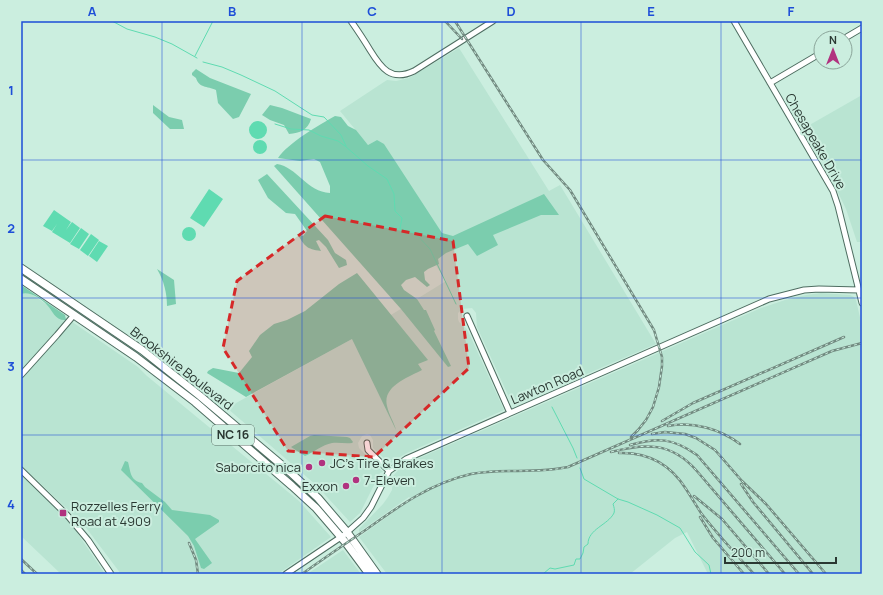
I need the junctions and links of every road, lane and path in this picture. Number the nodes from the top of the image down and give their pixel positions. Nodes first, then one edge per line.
1 (351, 21) edge
2 (493, 21) edge
3 (734, 21) edge
4 (862, 28) edge
5 (853, 33) edge
6 (813, 58) edge
7 (770, 84) junction
8 (21, 268) edge
9 (21, 279) edge
10 (859, 290) junction
11 (862, 303) edge
12 (74, 314) junction
13 (466, 316) dead end
14 (142, 350) junction
15 (136, 357) junction
16 (21, 375) edge
17 (510, 413) junction
18 (367, 443) dead end
19 (21, 470) edge
20 (389, 471) junction
21 (347, 532) junction
22 (341, 537) junction
23 (373, 573) edge
24 (112, 574) edge
25 (286, 574) edge

1 - 2 street
3 - 7 street, Chesapeake Drive
4 - 5 street
6 - 7 street
7 - 10 street, Chesapeake Drive
8 - 14 highway, Brookshire Boulevard / NC 16
9 - 12 highway, Brookshire Boulevard / NC 16
10 - 11 street, Chesapeake Drive
10 - 17 street, Lawton Road
12 - 15 highway, Brookshire Boulevard / NC 16
12 - 16 street
13 - 17 street
14 - 15 highway
14 - 21 highway, Brookshire Boulevard / NC 16
15 - 22 highway, Brookshire Boulevard / NC 16
17 - 20 street, Lawton Road
18 - 20 street
19 - 24 street
20 - 21 street, Lawton Road
21 - 22 street, Lawton Road
21 - 23 highway, Brookshire Boulevard / NC 16
22 - 23 highway, Brookshire Boulevard / NC 16
22 - 25 street, Lawton Road

